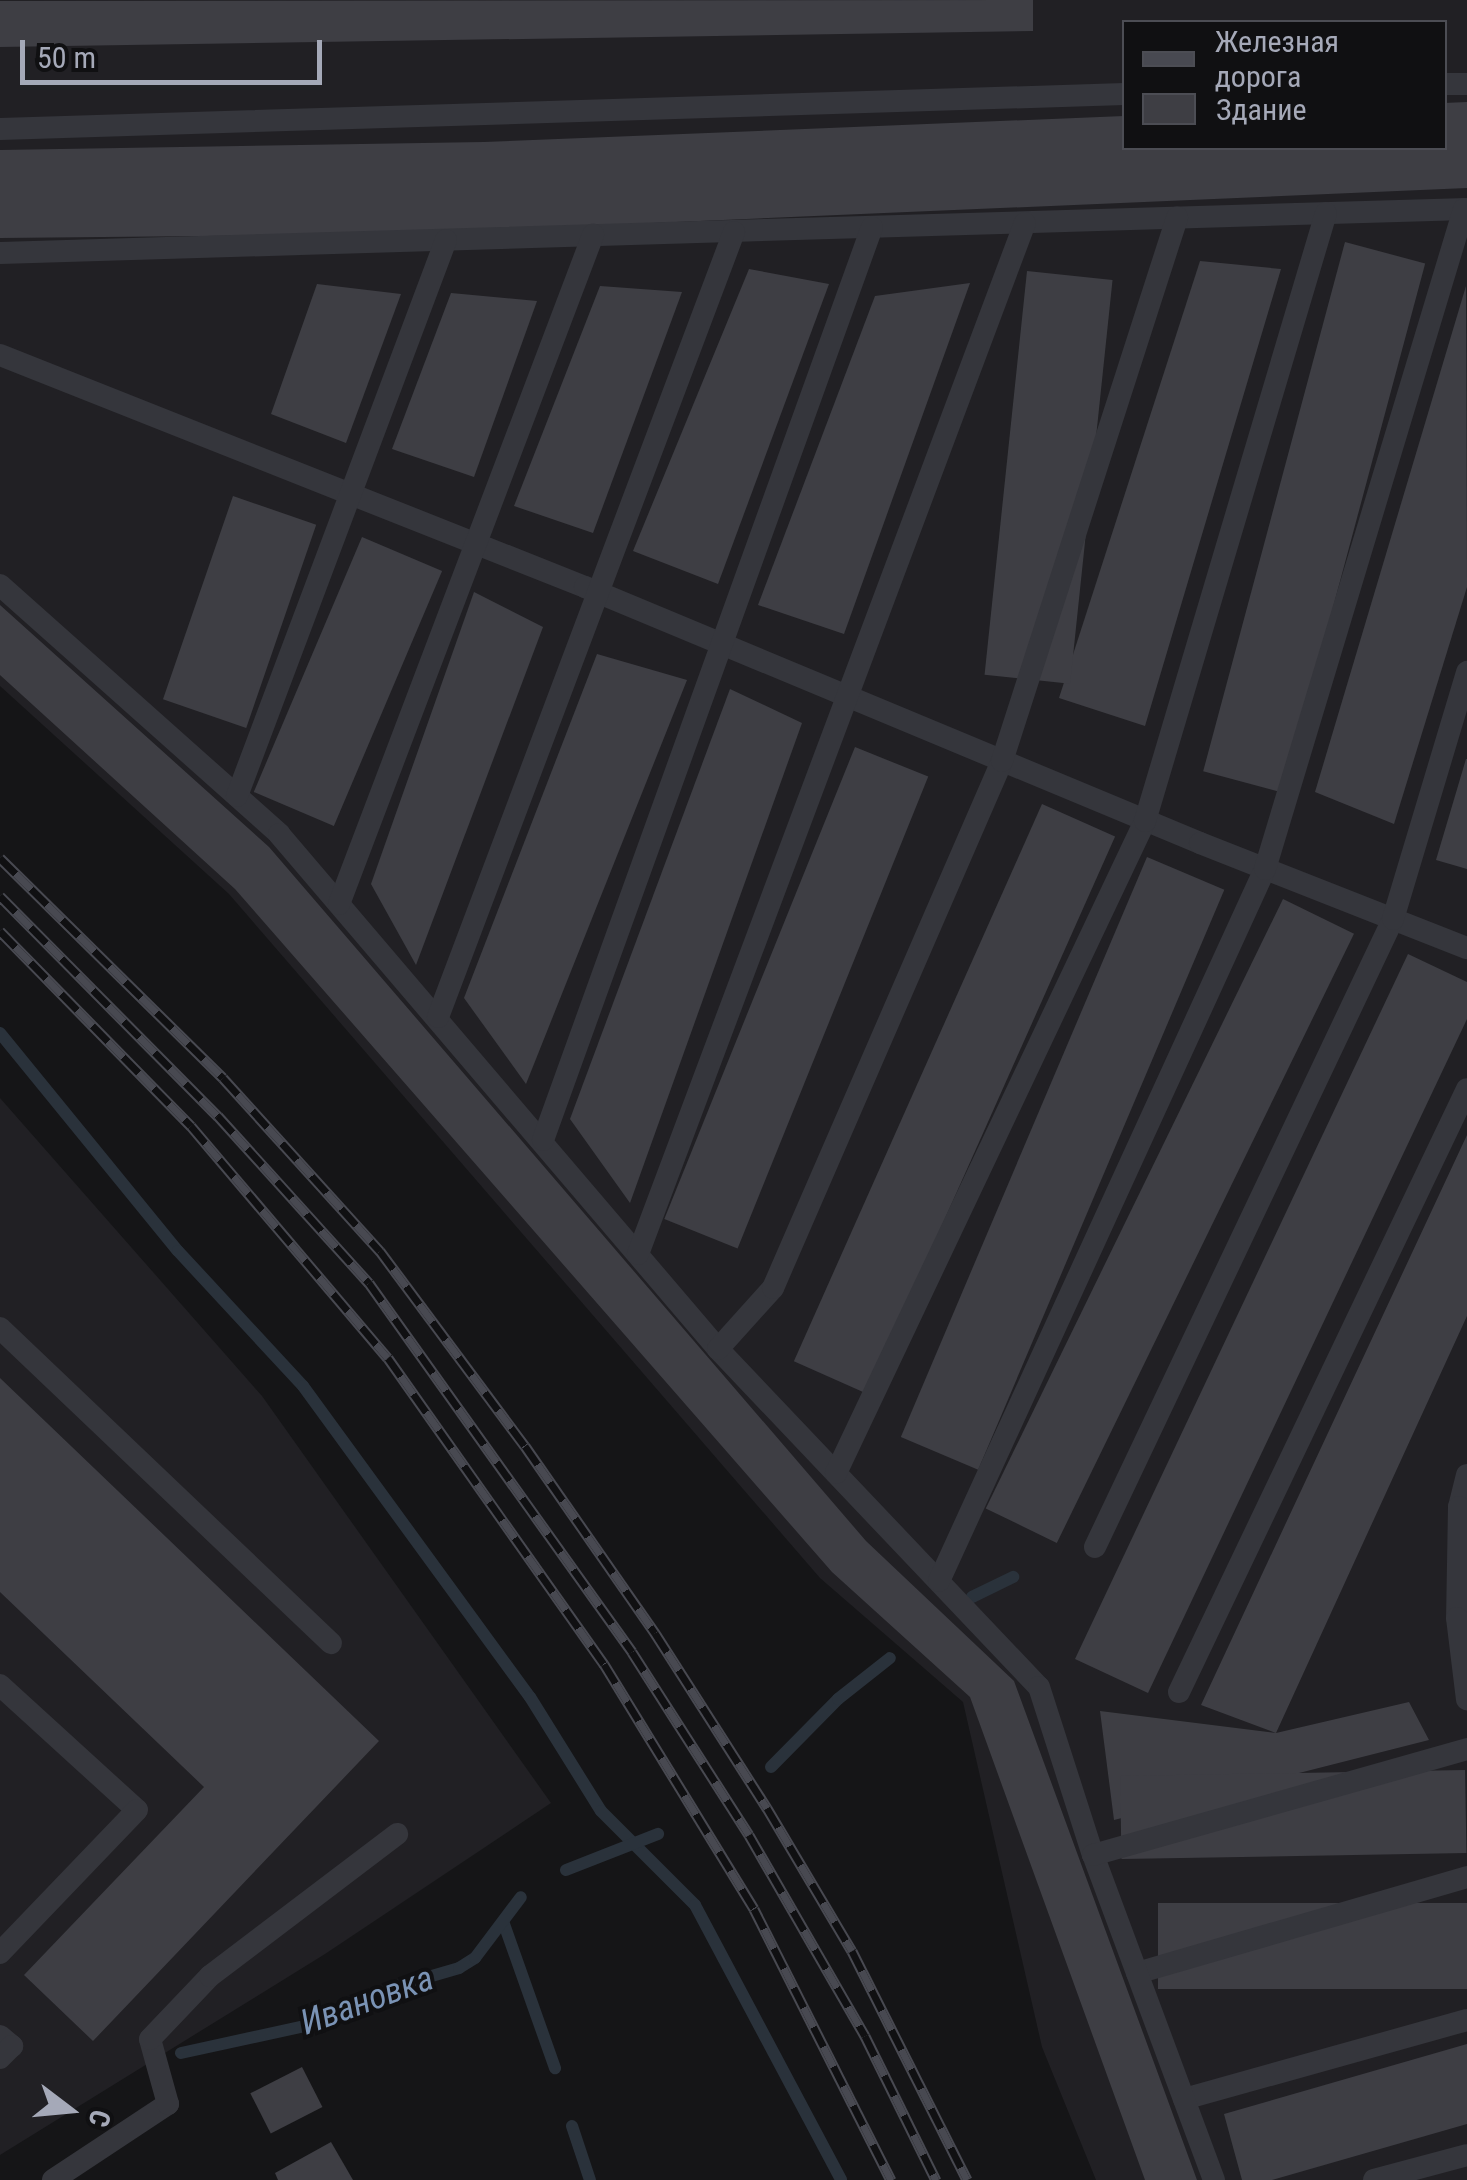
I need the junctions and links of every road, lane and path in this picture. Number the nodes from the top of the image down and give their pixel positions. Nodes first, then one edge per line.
1 (1122, 94) edge
2 (0, 130) edge
3 (1465, 209) edge
4 (1326, 213) junction
5 (1177, 218) junction
6 (1025, 222) junction
7 (872, 227) junction
8 (734, 232) junction
9 (593, 235) junction
10 (446, 240) junction
11 (0, 253) edge
12 (0, 354) edge
13 (350, 494) junction
14 (475, 544) junction
15 (0, 585) edge
16 (598, 593) junction
17 (722, 644) junction
18 (1467, 672) edge
19 (847, 696) junction
20 (1002, 761) junction
21 (237, 796) junction
22 (1145, 821) junction
23 (1266, 869) junction
24 (339, 904) junction
25 (1393, 918) junction
26 (1467, 948) edge
27 (438, 1017) junction
28 (1467, 1089) edge
29 (542, 1140) junction
30 (638, 1254) junction
31 (0, 1328) edge
32 (718, 1349) junction
33 (836, 1472) junction
34 (1467, 1474) edge
35 (1096, 1548) dead end
36 (938, 1581) junction
37 (331, 1644) dead end
38 (0, 1684) edge
39 (1180, 1692) dead end
40 (1467, 1699) edge
41 (1467, 1749) edge
42 (397, 1834) dead end
43 (1094, 1855) junction
44 (1467, 1877) edge
45 (0, 1952) edge
46 (1138, 1973) junction
47 (1467, 2020) edge
48 (0, 2036) edge
49 (0, 2058) edge
50 (1184, 2099) junction
51 (1467, 2155) edge
52 (53, 2180) edge
53 (1214, 2180) edge
54 (1374, 2180) edge

1 - 2 lane
3 - 4 lane
3 - 23 lane
4 - 5 lane
4 - 22 lane
5 - 6 lane
5 - 20 lane
6 - 7 lane
6 - 19 lane
7 - 8 lane
7 - 17 lane
8 - 9 lane
8 - 16 lane
9 - 10 lane
9 - 14 lane
10 - 11 lane
10 - 13 lane
12 - 13 lane
13 - 14 lane
13 - 21 lane
14 - 16 lane
14 - 24 lane
15 - 21 lane
16 - 17 lane
16 - 27 lane
17 - 19 lane
17 - 29 lane
18 - 25 lane
19 - 20 lane
19 - 30 lane
20 - 22 lane
20 - 32 lane
21 - 24 lane
22 - 23 lane
22 - 33 lane
23 - 25 lane
23 - 36 lane
24 - 27 lane
25 - 26 lane
25 - 35 lane
27 - 29 lane
28 - 39 lane
29 - 30 lane
30 - 32 lane
31 - 37 lane
32 - 33 lane
33 - 36 lane
34 - 40 lane
36 - 43 lane
38 - 45 lane
41 - 43 lane
42 - 52 lane
43 - 46 lane
44 - 46 lane
46 - 50 lane
47 - 50 lane
48 - 49 lane
50 - 53 lane
51 - 54 lane

